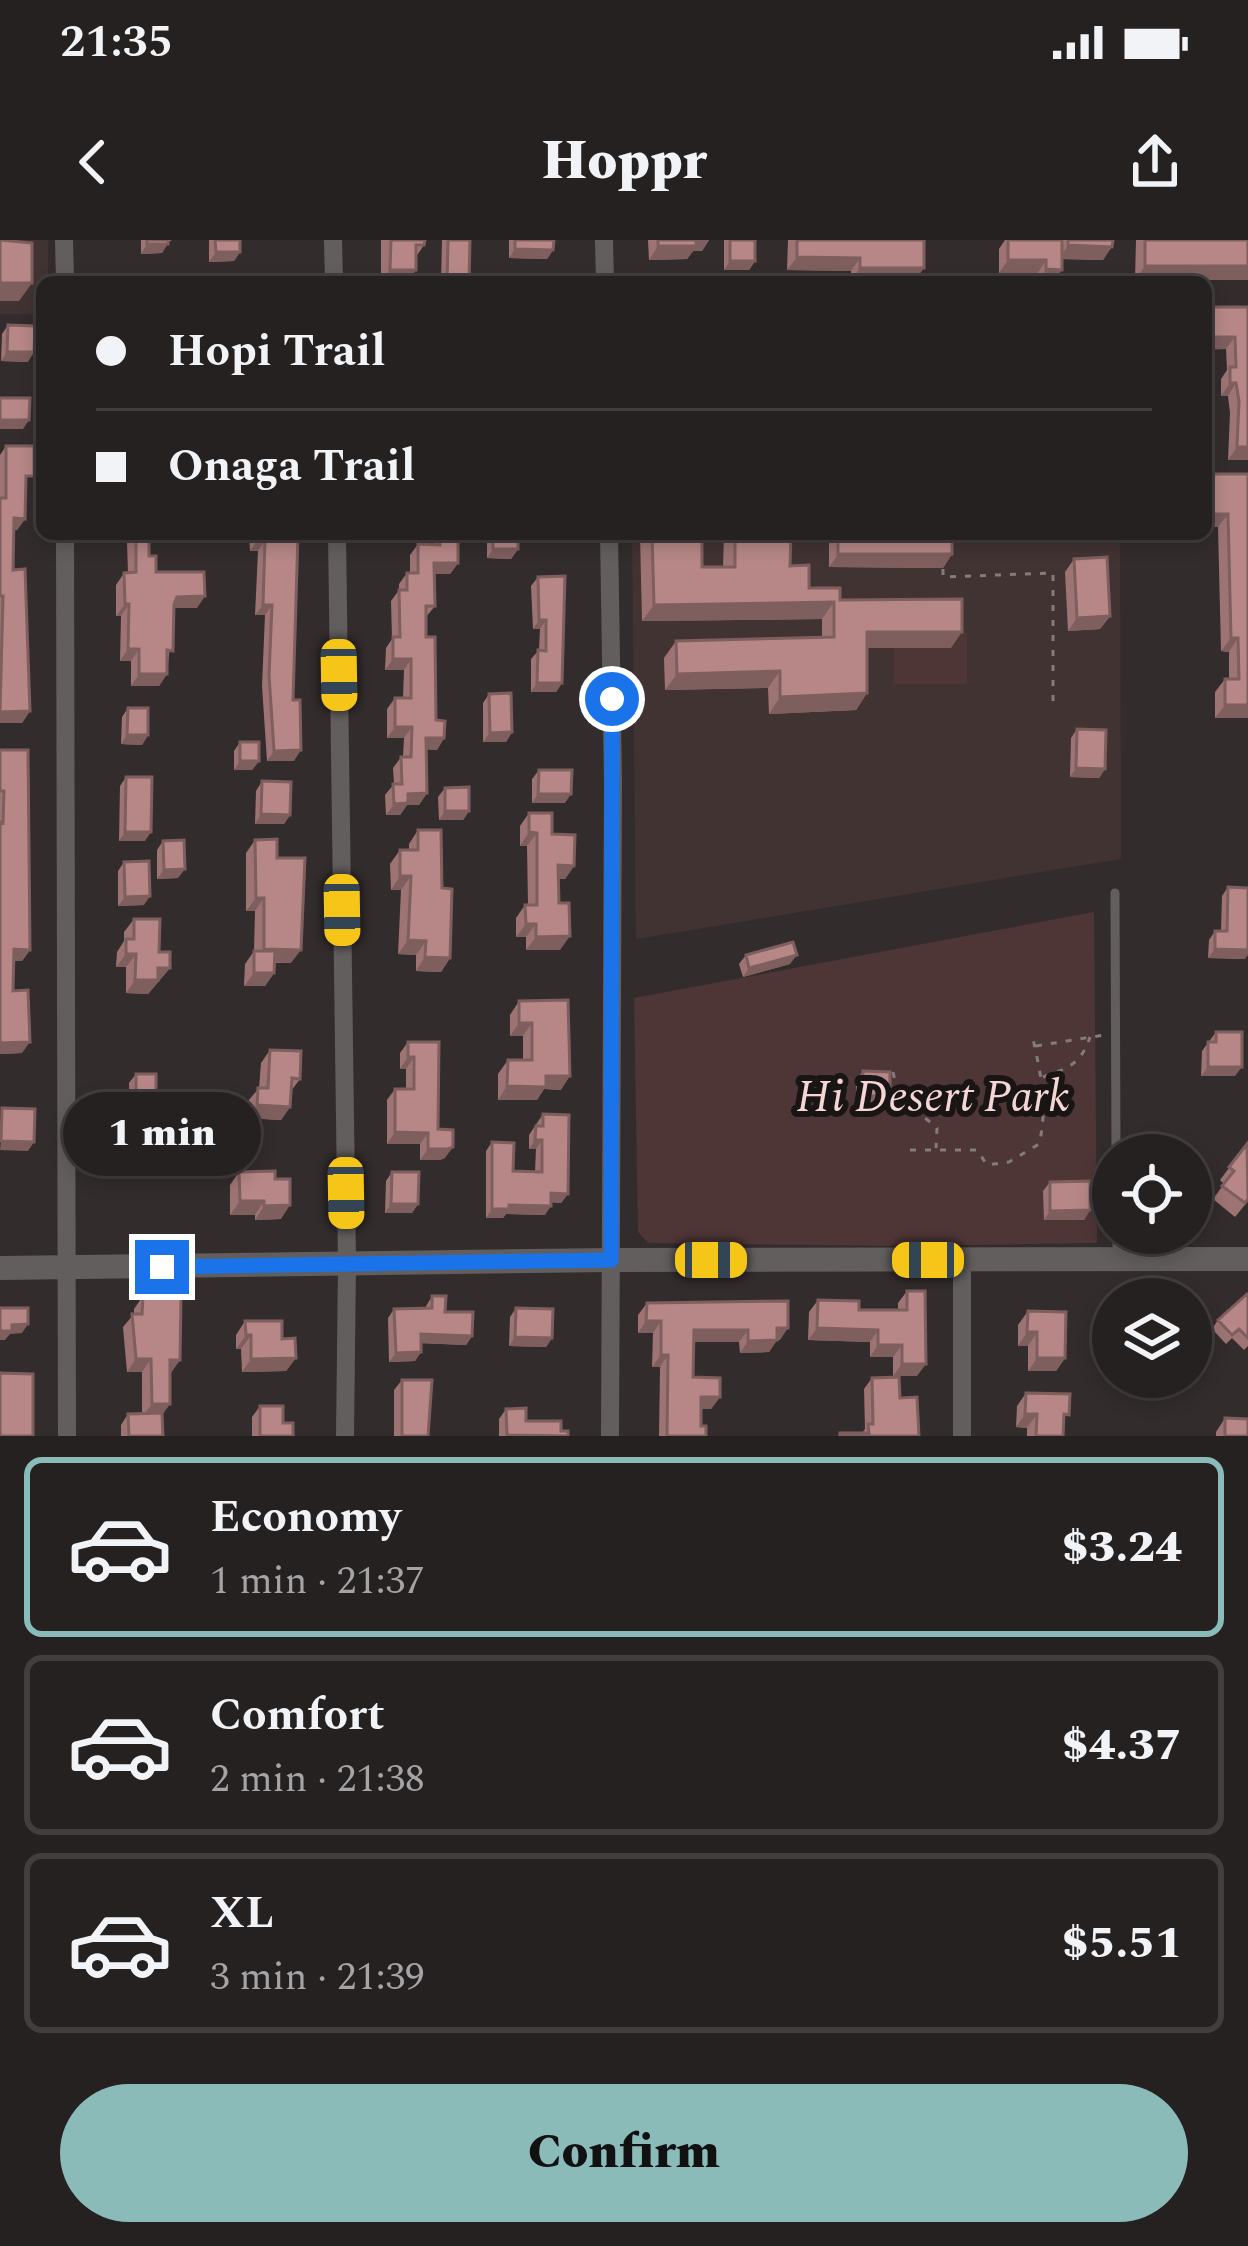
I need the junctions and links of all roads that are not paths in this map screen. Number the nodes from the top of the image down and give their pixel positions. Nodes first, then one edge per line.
1 (64, 240) edge
2 (333, 240) edge
3 (604, 240) edge
4 (64, 276) edge
5 (334, 276) edge
6 (605, 276) edge
7 (65, 540) edge
8 (338, 540) edge
9 (610, 540) edge
10 (1114, 893) dead end
11 (1117, 1134) edge
12 (1117, 1254) edge
13 (1117, 1259) junction
14 (1248, 1259) edge
15 (611, 1260) junction
16 (962, 1260) junction
17 (347, 1264) junction
18 (0, 1268) edge
19 (67, 1268) junction
20 (68, 1436) edge
21 (345, 1436) edge
22 (610, 1436) edge
23 (962, 1436) edge

1 - 4 street
2 - 5 street
3 - 6 street
7 - 19 street
8 - 17 street
9 - 15 street
10 - 11 lane
12 - 13 lane
13 - 14 street
13 - 16 street
15 - 16 street
15 - 17 street
15 - 22 street
16 - 23 street
17 - 19 street
17 - 21 street
18 - 19 street
19 - 20 street

